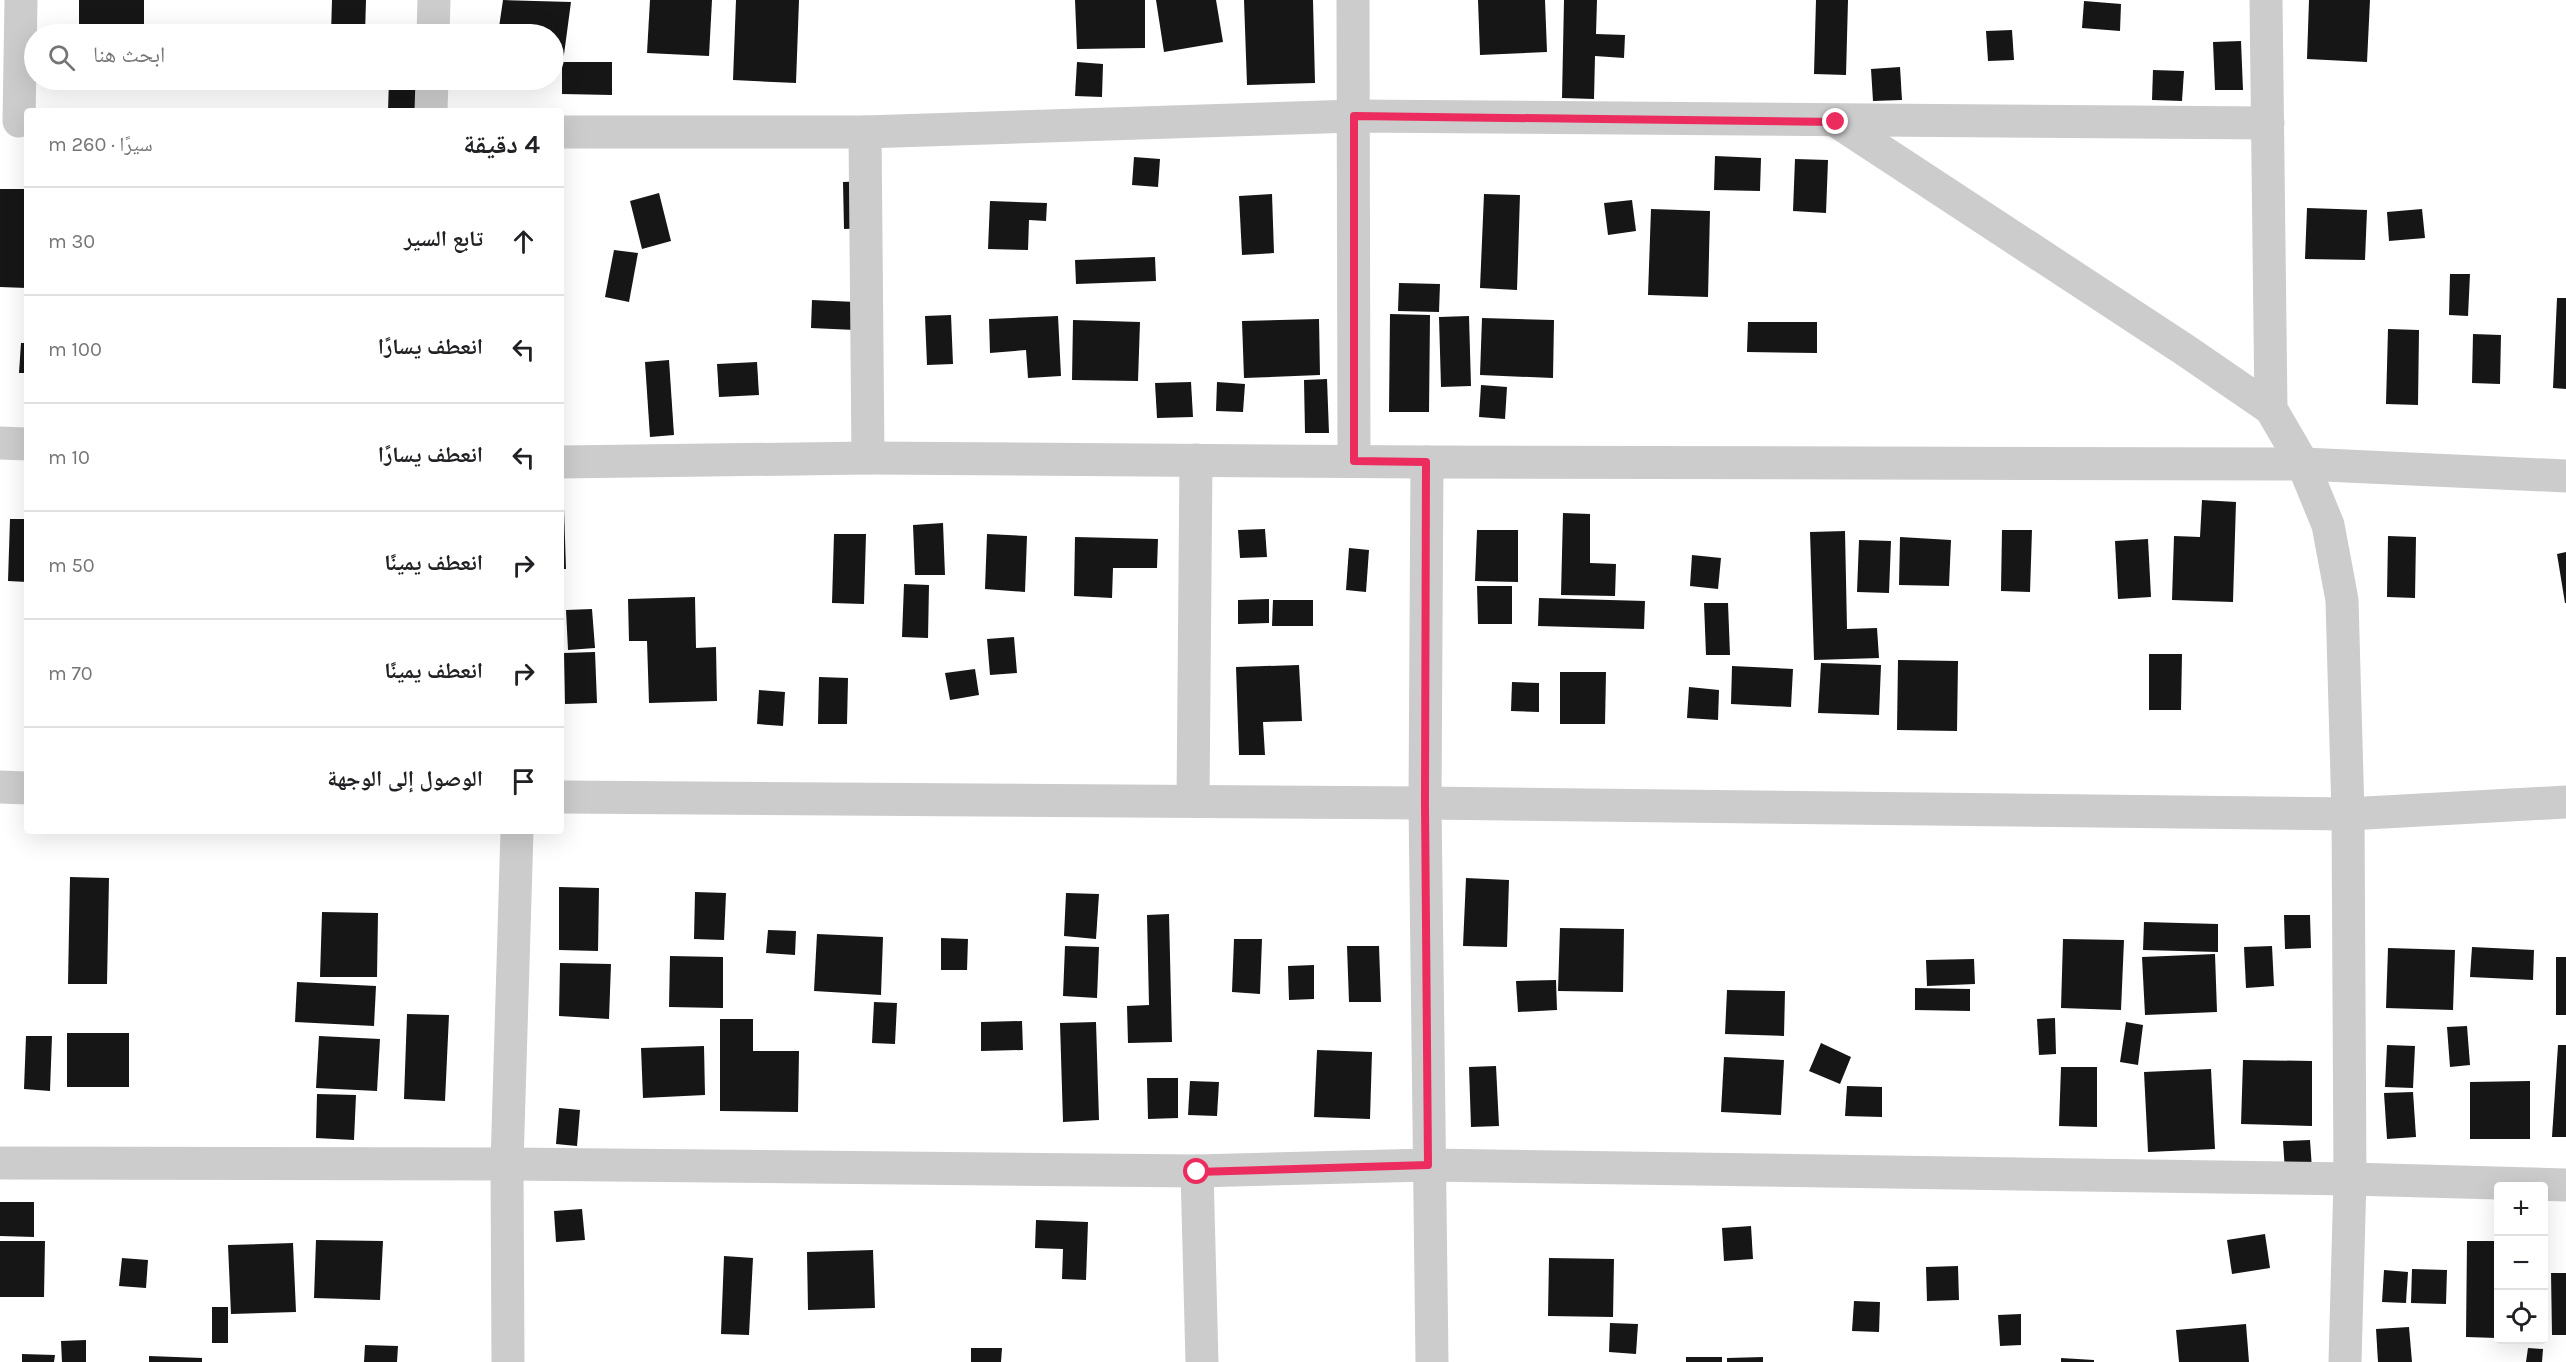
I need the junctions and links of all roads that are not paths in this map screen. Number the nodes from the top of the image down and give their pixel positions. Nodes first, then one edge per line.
1 (21, 0) edge
2 (434, 0) edge
3 (1353, 0) edge
4 (2266, 0) edge
5 (433, 24) edge
6 (432, 90) edge
7 (431, 108) edge
8 (1354, 116) junction
9 (15, 121) edge
10 (1836, 122) junction
11 (2268, 123) junction
12 (564, 132) edge
13 (865, 132) junction
14 (2271, 409) junction
15 (0, 443) edge
16 (24, 444) edge
17 (868, 458) junction
18 (1196, 460) junction
19 (1354, 461) junction
20 (564, 462) edge
21 (1426, 462) junction
22 (2303, 465) junction
23 (2566, 476) edge
24 (0, 787) edge
25 (24, 788) edge
26 (564, 797) edge
27 (1193, 801) junction
28 (2566, 802) edge
29 (1425, 803) junction
30 (2348, 814) junction
31 (517, 834) edge
32 (0, 1163) edge
33 (507, 1164) junction
34 (1428, 1165) junction
35 (1197, 1172) junction
36 (2350, 1179) junction
37 (2566, 1185) edge
38 (508, 1362) edge
39 (1202, 1362) edge
40 (1431, 1362) edge
41 (2345, 1362) edge

1 - 9 street
2 - 5 street
3 - 8 street
4 - 11 street
6 - 7 street
8 - 10 street
8 - 13 street
8 - 19 street
10 - 11 street
10 - 14 street
11 - 14 street
12 - 13 street
13 - 17 street
14 - 22 street
15 - 16 street
17 - 18 street
17 - 20 street
18 - 19 street
18 - 27 street
19 - 21 street
21 - 22 street
21 - 29 street
22 - 23 street
22 - 30 street
24 - 25 street
26 - 27 street
27 - 29 street
28 - 30 street
29 - 30 street
29 - 34 street
30 - 36 street
31 - 33 street
32 - 33 street
33 - 35 street
33 - 38 street
34 - 35 street
34 - 36 street
34 - 40 street
35 - 39 street
36 - 37 street
36 - 41 street

